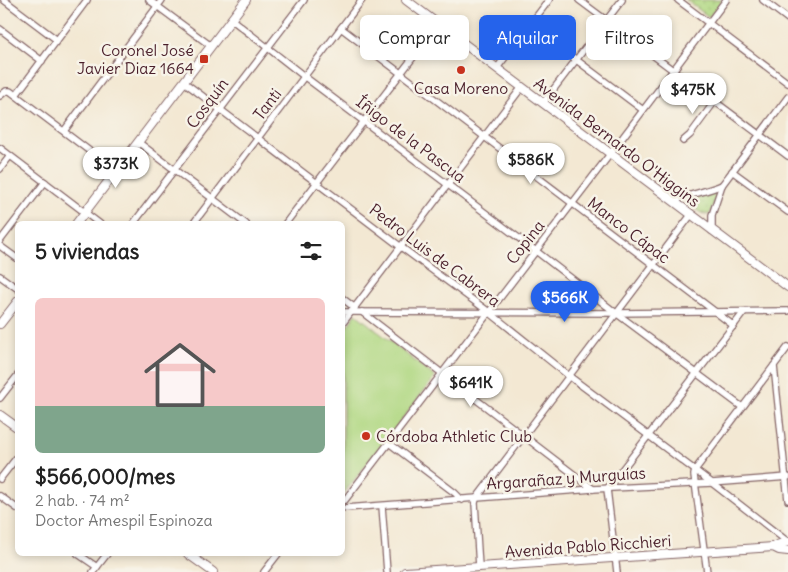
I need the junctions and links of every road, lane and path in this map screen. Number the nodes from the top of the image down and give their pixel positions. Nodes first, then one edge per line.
1 (4, 0) edge
2 (88, 0) edge
3 (149, 0) edge
4 (162, 0) edge
5 (246, 0) edge
6 (304, 0) edge
7 (362, 0) edge
8 (406, 0) edge
9 (549, 0) edge
10 (579, 0) edge
11 (622, 0) edge
12 (678, 0) edge
13 (726, 0) edge
14 (763, 0) edge
15 (158, 6) junction
16 (425, 15) edge
17 (538, 15) edge
18 (599, 15) edge
19 (610, 15) edge
20 (231, 19) junction
21 (788, 19) edge
22 (708, 23) junction
23 (341, 28) junction
24 (0, 29) edge
25 (57, 40) junction
26 (211, 46) junction
27 (268, 47) junction
28 (586, 47) edge
29 (469, 48) edge
30 (42, 60) junction
31 (411, 60) edge
32 (502, 60) edge
33 (576, 60) junction
34 (660, 60) edge
35 (496, 68) junction
36 (673, 70) junction
37 (401, 73) junction
38 (305, 77) junction
39 (184, 82) junction
40 (788, 83) edge
41 (522, 87) junction
42 (0, 95) edge
43 (16, 95) junction
44 (788, 97) edge
45 (715, 101) junction
46 (543, 103) junction
47 (220, 109) junction
48 (643, 110) junction
49 (364, 120) junction
50 (64, 131) junction
51 (760, 134) junction
52 (485, 137) junction
53 (258, 139) junction
54 (683, 141) dead end
55 (138, 142) junction
56 (0, 148) edge
57 (610, 153) junction
58 (10, 156) junction
59 (788, 156) edge
60 (0, 169) edge
61 (175, 169) junction
62 (116, 171) junction
63 (732, 171) junction
64 (45, 182) junction
65 (316, 183) junction
66 (449, 184) junction
67 (722, 185) junction
68 (691, 195) junction
69 (213, 198) junction
70 (674, 202) junction
71 (572, 203) junction
72 (85, 212) junction
73 (788, 212) edge
74 (689, 213) junction
75 (712, 216) junction
76 (699, 220) junction
77 (15, 221) edge
78 (15, 221) edge
79 (78, 221) edge
80 (96, 221) edge
81 (135, 221) edge
82 (196, 221) edge
83 (242, 221) edge
84 (287, 221) edge
85 (712, 231) junction
86 (0, 241) edge
87 (0, 246) edge
88 (401, 248) junction
89 (536, 251) junction
90 (15, 257) edge
91 (653, 265) junction
92 (0, 276) edge
93 (788, 287) edge
94 (15, 288) edge
95 (345, 301) edge
96 (15, 305) edge
97 (353, 310) junction
98 (345, 311) edge
99 (362, 312) junction
100 (489, 312) junction
101 (715, 312) junction
102 (744, 312) junction
103 (788, 312) edge
104 (616, 313) junction
105 (345, 320) edge
106 (0, 324) edge
107 (734, 326) junction
108 (788, 348) edge
109 (774, 366) junction
110 (442, 373) junction
111 (697, 373) junction
112 (569, 376) junction
113 (15, 379) edge
114 (0, 398) edge
115 (742, 407) junction
116 (0, 415) edge
117 (0, 420) edge
118 (15, 426) edge
119 (15, 430) edge
120 (524, 435) junction
121 (649, 435) junction
122 (390, 442) junction
123 (15, 460) edge
124 (695, 470) junction
125 (787, 477) edge
126 (0, 479) edge
127 (695, 483) junction
128 (712, 483) junction
129 (593, 489) junction
130 (607, 489) junction
131 (0, 496) edge
132 (345, 498) edge
133 (476, 499) junction
134 (462, 500) junction
135 (788, 500) edge
136 (382, 506) junction
137 (15, 507) edge
138 (345, 509) edge
139 (788, 542) edge
140 (773, 548) junction
141 (788, 550) edge
142 (704, 552) junction
143 (80, 556) edge
144 (106, 556) edge
145 (184, 556) edge
146 (191, 556) edge
147 (276, 556) edge
148 (616, 558) junction
149 (479, 567) junction
150 (95, 570) edge
151 (426, 571) edge
152 (206, 572) edge
153 (213, 572) edge
154 (264, 572) edge
155 (386, 572) edge
156 (405, 572) edge
157 (617, 572) edge
158 (707, 572) edge

1 - 25 street
2 - 25 street
3 - 15 street
4 - 15 street
5 - 20 main road
6 - 27 street, Cosquín
7 - 23 street, Tanti
8 - 16 main road, Avenida Bernardo O'Higgins
9 - 17 street
10 - 18 street
11 - 19 street
12 - 22 street
13 - 22 street, Copina
14 - 21 street
15 - 26 street
15 - 50 street
20 - 26 main road
20 - 27 street, Íñigo de la Pascua
22 - 36 street, Copina
22 - 40 street
23 - 37 street, Manco Cápac
23 - 38 street, Tanti
24 - 30 street
25 - 30 street
26 - 39 main road
27 - 38 street, Íñigo de la Pascua
27 - 47 street, Cosquín
28 - 33 street
29 - 35 main road, Avenida Bernardo O'Higgins
30 - 43 street
31 - 37 street
32 - 35 street
33 - 46 street
33 - 48 street
34 - 36 street
35 - 41 main road, Avenida Bernardo O'Higgins
36 - 45 street
36 - 48 street, Copina
37 - 49 street
37 - 52 street, Manco Cápac
38 - 49 street, Íñigo de la Pascua
38 - 53 street, Tanti
39 - 47 street, Pedro Luis de Cabrera
39 - 55 main road
41 - 46 main road, Avenida Bernardo O'Higgins
41 - 52 street
42 - 43 street
43 - 50 street
44 - 51 street
45 - 51 street
45 - 54 street
46 - 57 main road, Avenida Bernardo O'Higgins
47 - 53 street, Pedro Luis de Cabrera
47 - 61 street, Cosquín
48 - 57 street, Copina
49 - 65 street
49 - 66 street, Íñigo de la Pascua
50 - 62 street
51 - 59 street
51 - 63 street
52 - 66 street
52 - 71 street, Manco Cápac
53 - 65 street, Pedro Luis de Cabrera
53 - 69 street, Tanti
55 - 61 street
55 - 62 main road
56 - 58 street
57 - 70 main road, Avenida Bernardo O'Higgins
57 - 71 street, Copina
58 - 60 street
58 - 64 street
61 - 69 street
61 - 81 street, Cosquín
62 - 72 main road
63 - 67 street
63 - 73 street
64 - 72 street
64 - 78 street
65 - 84 street
65 - 88 street, Pedro Luis de Cabrera
66 - 88 street
66 - 89 street, Íñigo de la Pascua
67 - 68 street
67 - 75 street
68 - 70 street
68 - 74 street
69 - 82 street, Tanti
69 - 83 street
70 - 74 main road, Avenida Bernardo O'Higgins
71 - 89 street, Copina
71 - 91 street, Manco Cápac
72 - 79 main road
72 - 80 street
74 - 76 main road, Avenida Bernardo O'Higgins
74 - 91 street
75 - 76 street
75 - 85 street
76 - 85 main road, Avenida Bernardo O'Higgins
77 - 86 street
85 - 93 main road, Avenida Bernardo O'Higgins
87 - 90 street
88 - 97 street
88 - 100 street, Pedro Luis de Cabrera
89 - 100 street, Copina
89 - 104 street, Íñigo de la Pascua
91 - 101 street, Manco Cápac
91 - 104 street
92 - 94 street
95 - 97 street
96 - 106 main road
97 - 98 street
97 - 99 street
97 - 105 street
99 - 100 street
99 - 110 street
100 - 104 street
100 - 110 street, Copina
100 - 112 street, Pedro Luis de Cabrera
101 - 102 street
101 - 104 street
101 - 107 street, Manco Cápac
102 - 103 street
102 - 107 street
104 - 111 street, Íñigo de la Pascua
104 - 112 street
107 - 111 street
108 - 109 street
109 - 115 street
109 - 125 street
110 - 120 street
110 - 122 street, Copina
111 - 115 street, Íñigo de la Pascua
111 - 121 street
112 - 120 street
112 - 121 street, Pedro Luis de Cabrera
113 - 114 street
115 - 124 street
116 - 118 main road
117 - 119 main road
120 - 129 street
120 - 133 street
121 - 124 street, Pedro Luis de Cabrera
121 - 130 street
122 - 132 street, Copina
122 - 134 street
123 - 126 street
124 - 127 street
124 - 128 street, Pedro Luis de Cabrera
125 - 128 street, Argarañaz y Murguías
125 - 135 street
127 - 128 street, Argarañaz y Murguías
127 - 130 street, Argarañaz y Murguías
127 - 142 street
128 - 139 street, Pedro Luis de Cabrera
129 - 130 street, Argarañaz y Murguías
129 - 133 street, Argarañaz y Murguías
130 - 148 street
131 - 137 street
133 - 134 street, Argarañaz y Murguías
133 - 149 street
134 - 136 street, Argarañaz y Murguías
136 - 138 street, Argarañaz y Murguías
136 - 155 street
139 - 140 main road, Avenida Pablo Ricchieri
140 - 141 main road, Avenida Pablo Ricchieri
140 - 142 main road, Avenida Pablo Ricchieri
142 - 148 main road, Avenida Pablo Ricchieri
142 - 158 street
143 - 150 street
144 - 150 street
145 - 152 main road
146 - 153 main road
147 - 154 street
148 - 149 main road, Avenida Pablo Ricchieri
148 - 157 street
149 - 151 main road, Avenida Pablo Ricchieri
151 - 156 main road, Avenida Pablo Ricchieri

